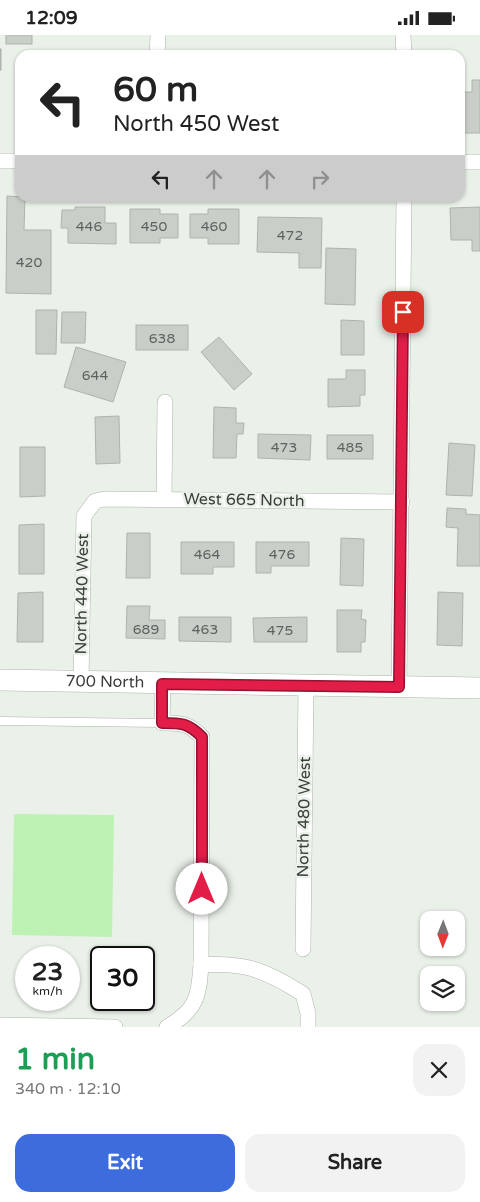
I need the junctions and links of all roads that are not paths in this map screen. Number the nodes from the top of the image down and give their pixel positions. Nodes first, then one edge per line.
1 (158, 35) edge
2 (403, 35) edge
3 (157, 50) edge
4 (404, 50) edge
5 (0, 161) edge
6 (15, 161) edge
7 (465, 162) edge
8 (480, 162) edge
9 (404, 202) edge
10 (165, 402) dead end
11 (164, 499) junction
12 (402, 502) junction
13 (89, 508) joint
14 (0, 680) edge
15 (81, 681) junction
16 (162, 684) junction
17 (306, 686) junction
18 (399, 687) junction
19 (480, 688) edge
20 (0, 721) edge
21 (162, 723) junction
22 (303, 949) dead end
23 (201, 964) junction
24 (0, 1025) edge
25 (115, 1027) edge
26 (167, 1027) edge
27 (308, 1027) edge

1 - 3 street
2 - 4 street
5 - 6 street
7 - 8 street
9 - 12 street
10 - 11 street
11 - 12 street, West 665 North
11 - 13 street, West 665 North
12 - 18 street
13 - 15 street, North 440 West
14 - 15 street, 700 North
15 - 16 street, 700 North
16 - 17 street, 700 North
16 - 21 street
17 - 18 street, 700 North
17 - 22 street, North 480 West
18 - 19 street, 700 North
20 - 21 lane
21 - 23 street
23 - 26 street
23 - 27 street
24 - 25 street

